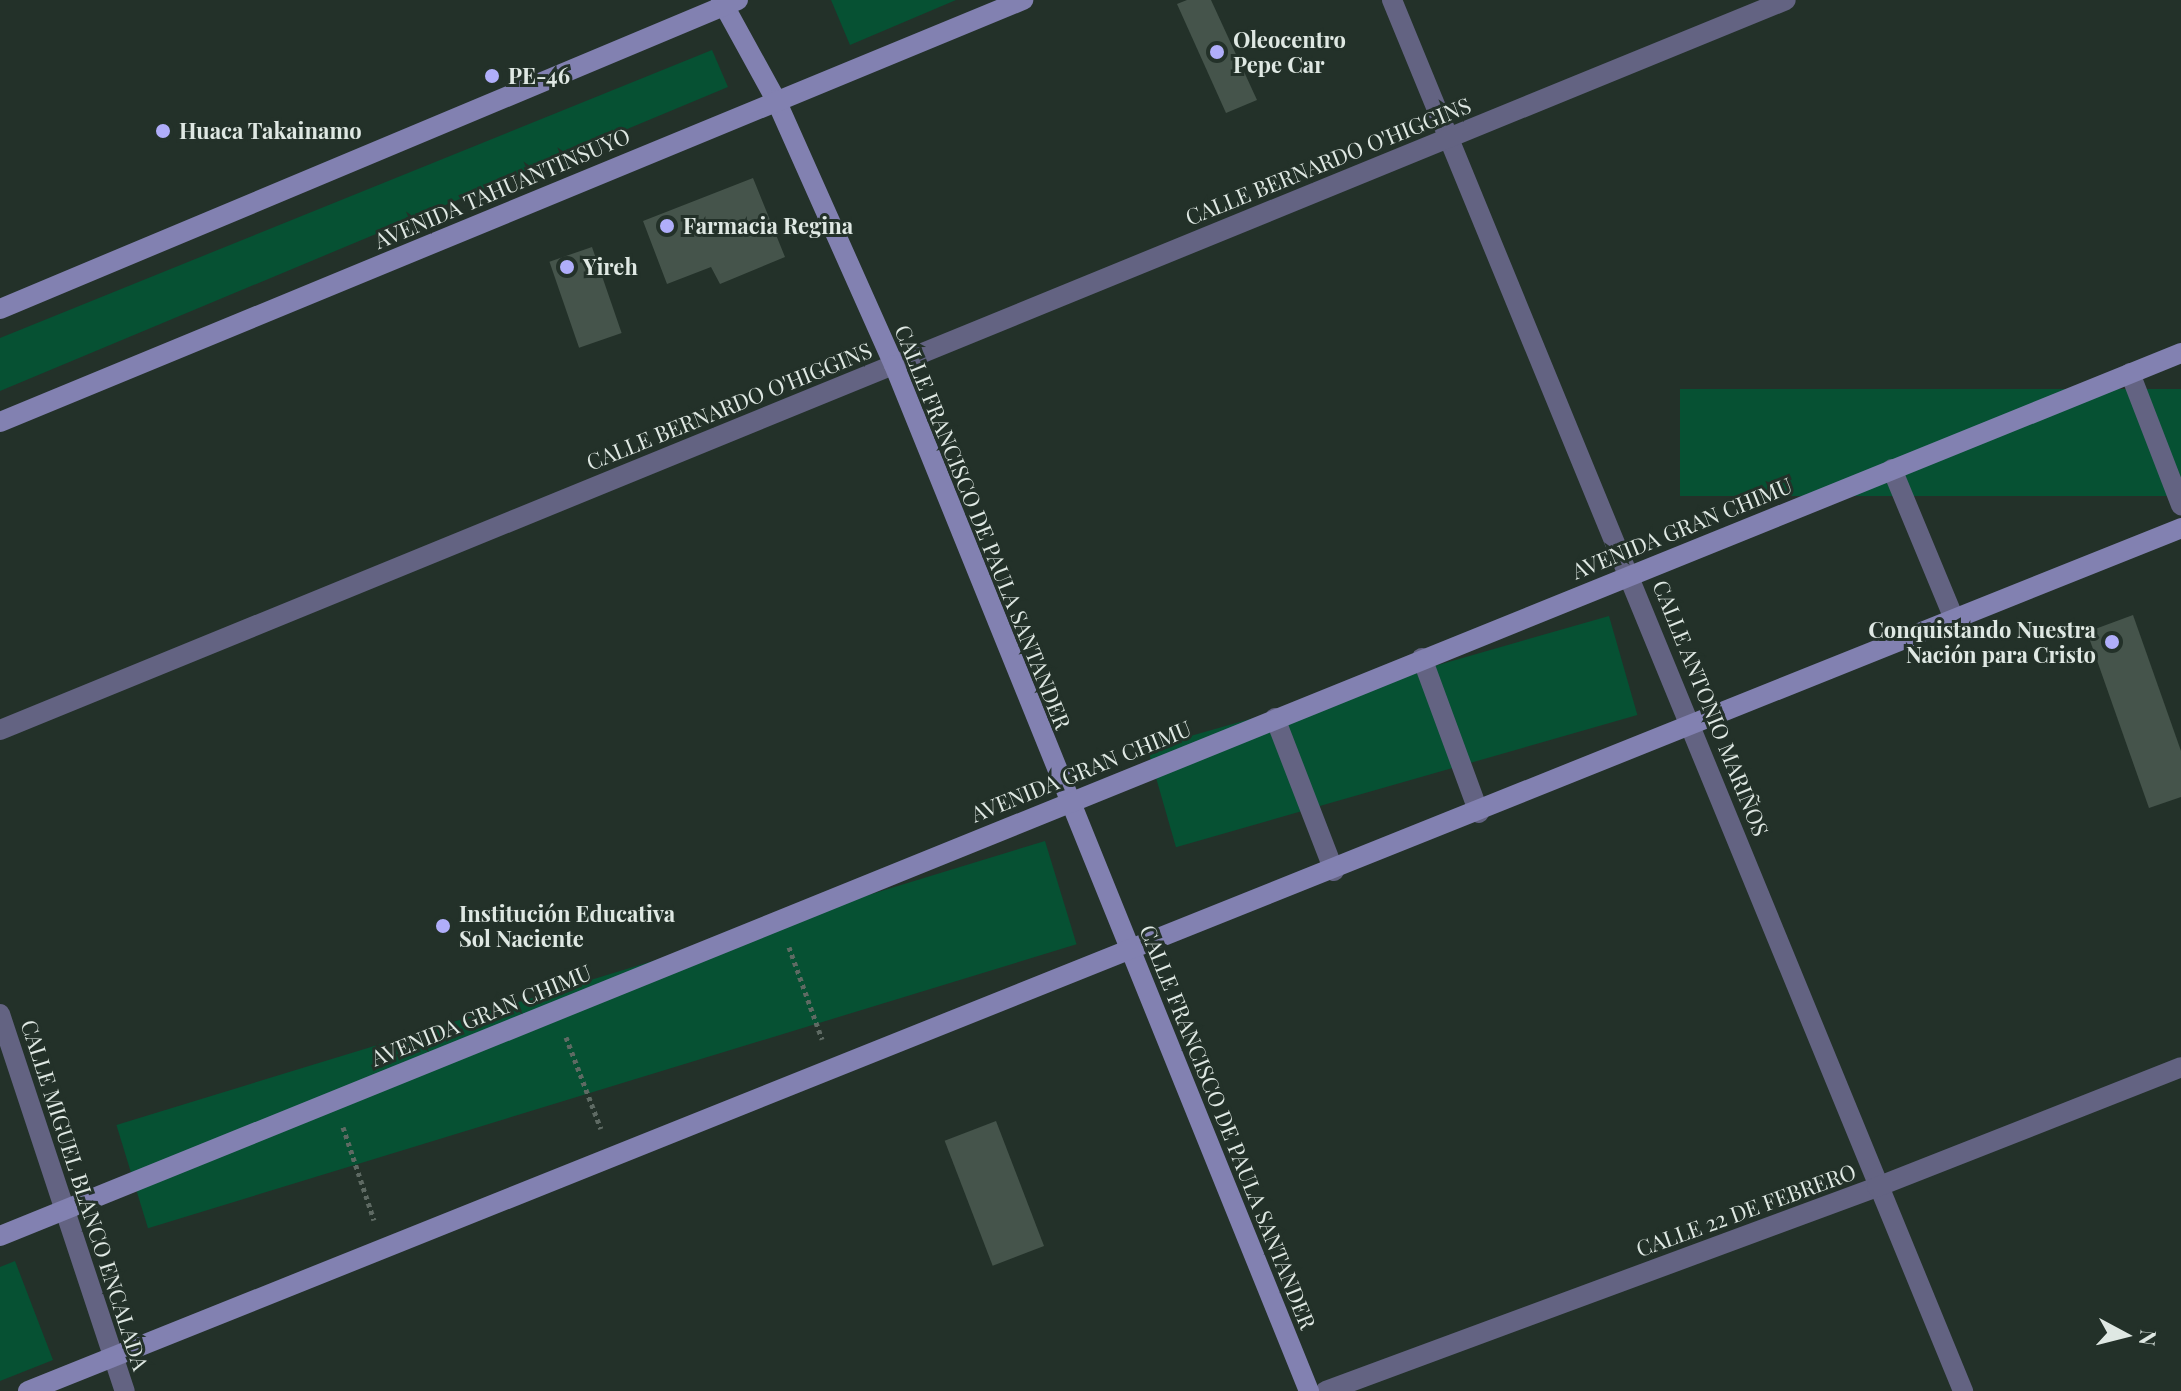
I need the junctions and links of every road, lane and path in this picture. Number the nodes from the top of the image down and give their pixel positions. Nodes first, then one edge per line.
1 (1023, 0) edge
2 (1392, 0) edge
3 (1786, 0) edge
4 (728, 2) edge
5 (776, 100) junction
6 (1448, 138) junction
7 (0, 309) edge
8 (2181, 353) edge
9 (894, 365) junction
10 (2130, 373) junction
11 (0, 422) edge
12 (1892, 469) junction
13 (2181, 505) edge
14 (2181, 528) edge
15 (1630, 574) junction
16 (1955, 621) junction
17 (1422, 658) junction
18 (1275, 718) junction
19 (1694, 727) junction
20 (0, 730) edge
21 (1068, 802) junction
22 (1479, 813) junction
23 (1334, 871) junction
24 (779, 920) junction
25 (1131, 953) junction
26 (556, 1010) junction
27 (0, 1014) edge
28 (2181, 1067) edge
29 (833, 1071) junction
30 (334, 1100) junction
31 (612, 1158) junction
32 (1877, 1187) junction
33 (65, 1210) junction
34 (0, 1236) edge
35 (383, 1248) junction
36 (113, 1356) junction
37 (28, 1391) edge
38 (125, 1391) edge
39 (1309, 1391) edge
40 (1326, 1391) edge
41 (1963, 1391) edge

1 - 5 street, AVENIDA TAHUANTINSUYO
2 - 6 street, CALLE ANTONIO MARIÑOS
3 - 6 street, CALLE BERNARDO O'HIGGINS
4 - 5 street, CALLE FRANCISCO DE PAULA SANTANDER
4 - 7 street
5 - 9 street, CALLE FRANCISCO DE PAULA SANTANDER
5 - 11 street, AVENIDA TAHUANTINSUYO
6 - 9 street, CALLE BERNARDO O'HIGGINS
6 - 15 street, CALLE ANTONIO MARIÑOS
8 - 10 street, AVENIDA GRAN CHIMU
9 - 20 street, CALLE BERNARDO O'HIGGINS
9 - 21 street, CALLE FRANCISCO DE PAULA SANTANDER
10 - 12 street, AVENIDA GRAN CHIMU
10 - 13 street
12 - 15 street, AVENIDA GRAN CHIMU
12 - 16 street
14 - 16 street
15 - 17 street, AVENIDA GRAN CHIMU
15 - 19 street, CALLE ANTONIO MARIÑOS
16 - 19 street
17 - 18 street, AVENIDA GRAN CHIMU
17 - 22 street
18 - 21 street, AVENIDA GRAN CHIMU
18 - 23 street
19 - 22 street
19 - 32 street, CALLE ANTONIO MARIÑOS
21 - 24 street, AVENIDA GRAN CHIMU
21 - 25 street, CALLE FRANCISCO DE PAULA SANTANDER
22 - 23 street
23 - 25 street
24 - 26 street, AVENIDA GRAN CHIMU
24 - 29 path
25 - 29 street
25 - 39 street, CALLE FRANCISCO DE PAULA SANTANDER
26 - 30 street, AVENIDA GRAN CHIMU
26 - 31 path
27 - 33 street, CALLE MIGUEL BLANCO ENCALADA
28 - 32 street, CALLE 22 DE FEBRERO
29 - 31 street
30 - 33 street, AVENIDA GRAN CHIMU
30 - 35 path
31 - 35 street
32 - 40 street, CALLE 22 DE FEBRERO
32 - 41 street, CALLE ANTONIO MARIÑOS
33 - 34 street, AVENIDA GRAN CHIMU
33 - 36 street, CALLE MIGUEL BLANCO ENCALADA
35 - 36 street
36 - 37 street
36 - 38 street, CALLE MIGUEL BLANCO ENCALADA

